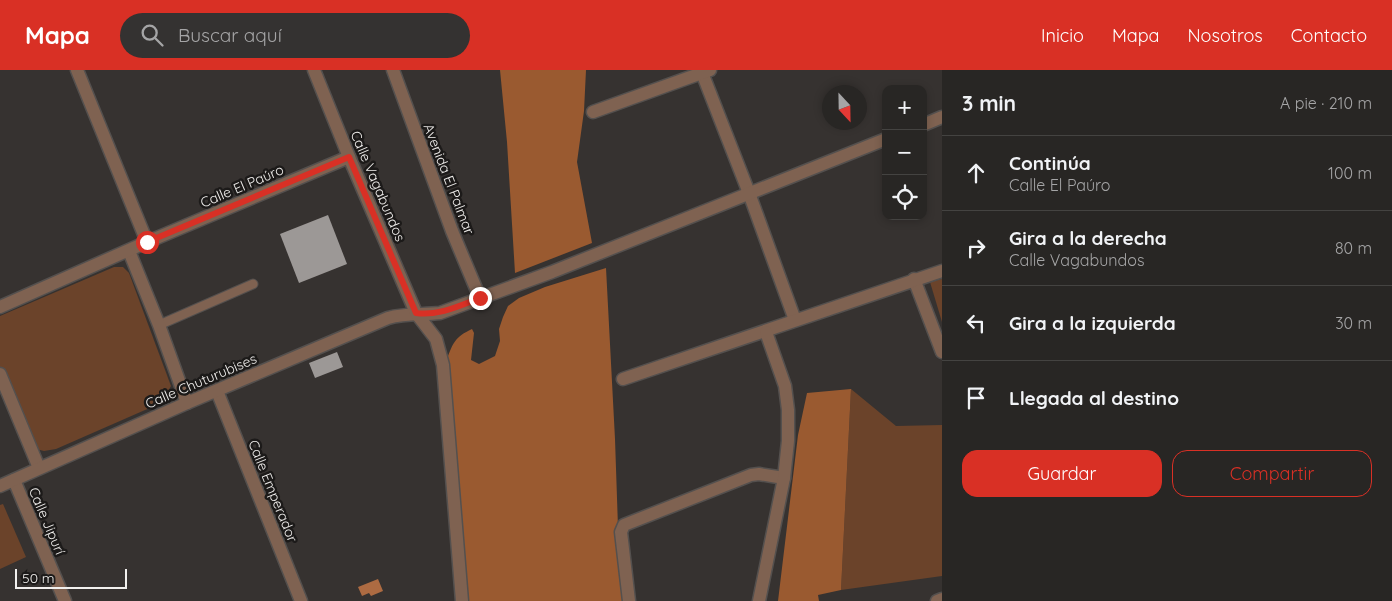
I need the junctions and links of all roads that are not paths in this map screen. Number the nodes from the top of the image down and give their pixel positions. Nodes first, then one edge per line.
1 (77, 70) edge
2 (314, 70) edge
3 (393, 70) edge
4 (704, 71) edge
5 (593, 112) dead end
6 (942, 117) edge
7 (927, 123) edge
8 (882, 141) edge
9 (349, 157) junction
10 (749, 193) junction
11 (147, 242) junction
12 (130, 250) junction
13 (942, 271) edge
14 (914, 279) junction
15 (254, 284) dead end
16 (480, 298) junction
17 (0, 307) edge
18 (416, 313) junction
19 (794, 320) junction
20 (159, 324) junction
21 (766, 332) junction
22 (942, 352) edge
23 (0, 374) edge
24 (623, 379) dead end
25 (217, 391) junction
26 (187, 403) junction
27 (39, 468) junction
28 (784, 478) junction
29 (14, 480) junction
30 (0, 486) edge
31 (942, 599) edge
32 (65, 601) edge
33 (301, 601) edge
34 (462, 601) edge
35 (629, 601) edge
36 (759, 601) edge
37 (936, 601) edge

1 - 11 street
2 - 9 street, Calle Vagabundos
3 - 16 street, Avenida El Palmar
4 - 5 street
4 - 10 street
6 - 7 street
8 - 10 street, Calle Chuturubises
9 - 11 street, Calle El Paúro
9 - 18 street, Calle Vagabundos
10 - 16 street, Calle Chuturubises
10 - 19 street
11 - 12 street, Calle El Paúro
12 - 17 street, Calle El Paúro
12 - 20 street
13 - 14 street
14 - 19 street
14 - 22 street
15 - 20 lane
16 - 18 street, Calle Chuturubises
18 - 25 street, Calle Chuturubises
18 - 34 street, Calle Vagabundos
19 - 21 street
20 - 26 street
21 - 24 street
21 - 28 street
23 - 27 street
25 - 26 street, Calle Chuturubises
25 - 33 street, Calle Emperador
26 - 27 street, Calle Chuturubises
27 - 29 street, Calle Chuturubises
28 - 35 street
28 - 36 street
29 - 30 street, Calle Chuturubises
29 - 32 street, Calle Jipurí
31 - 37 street

